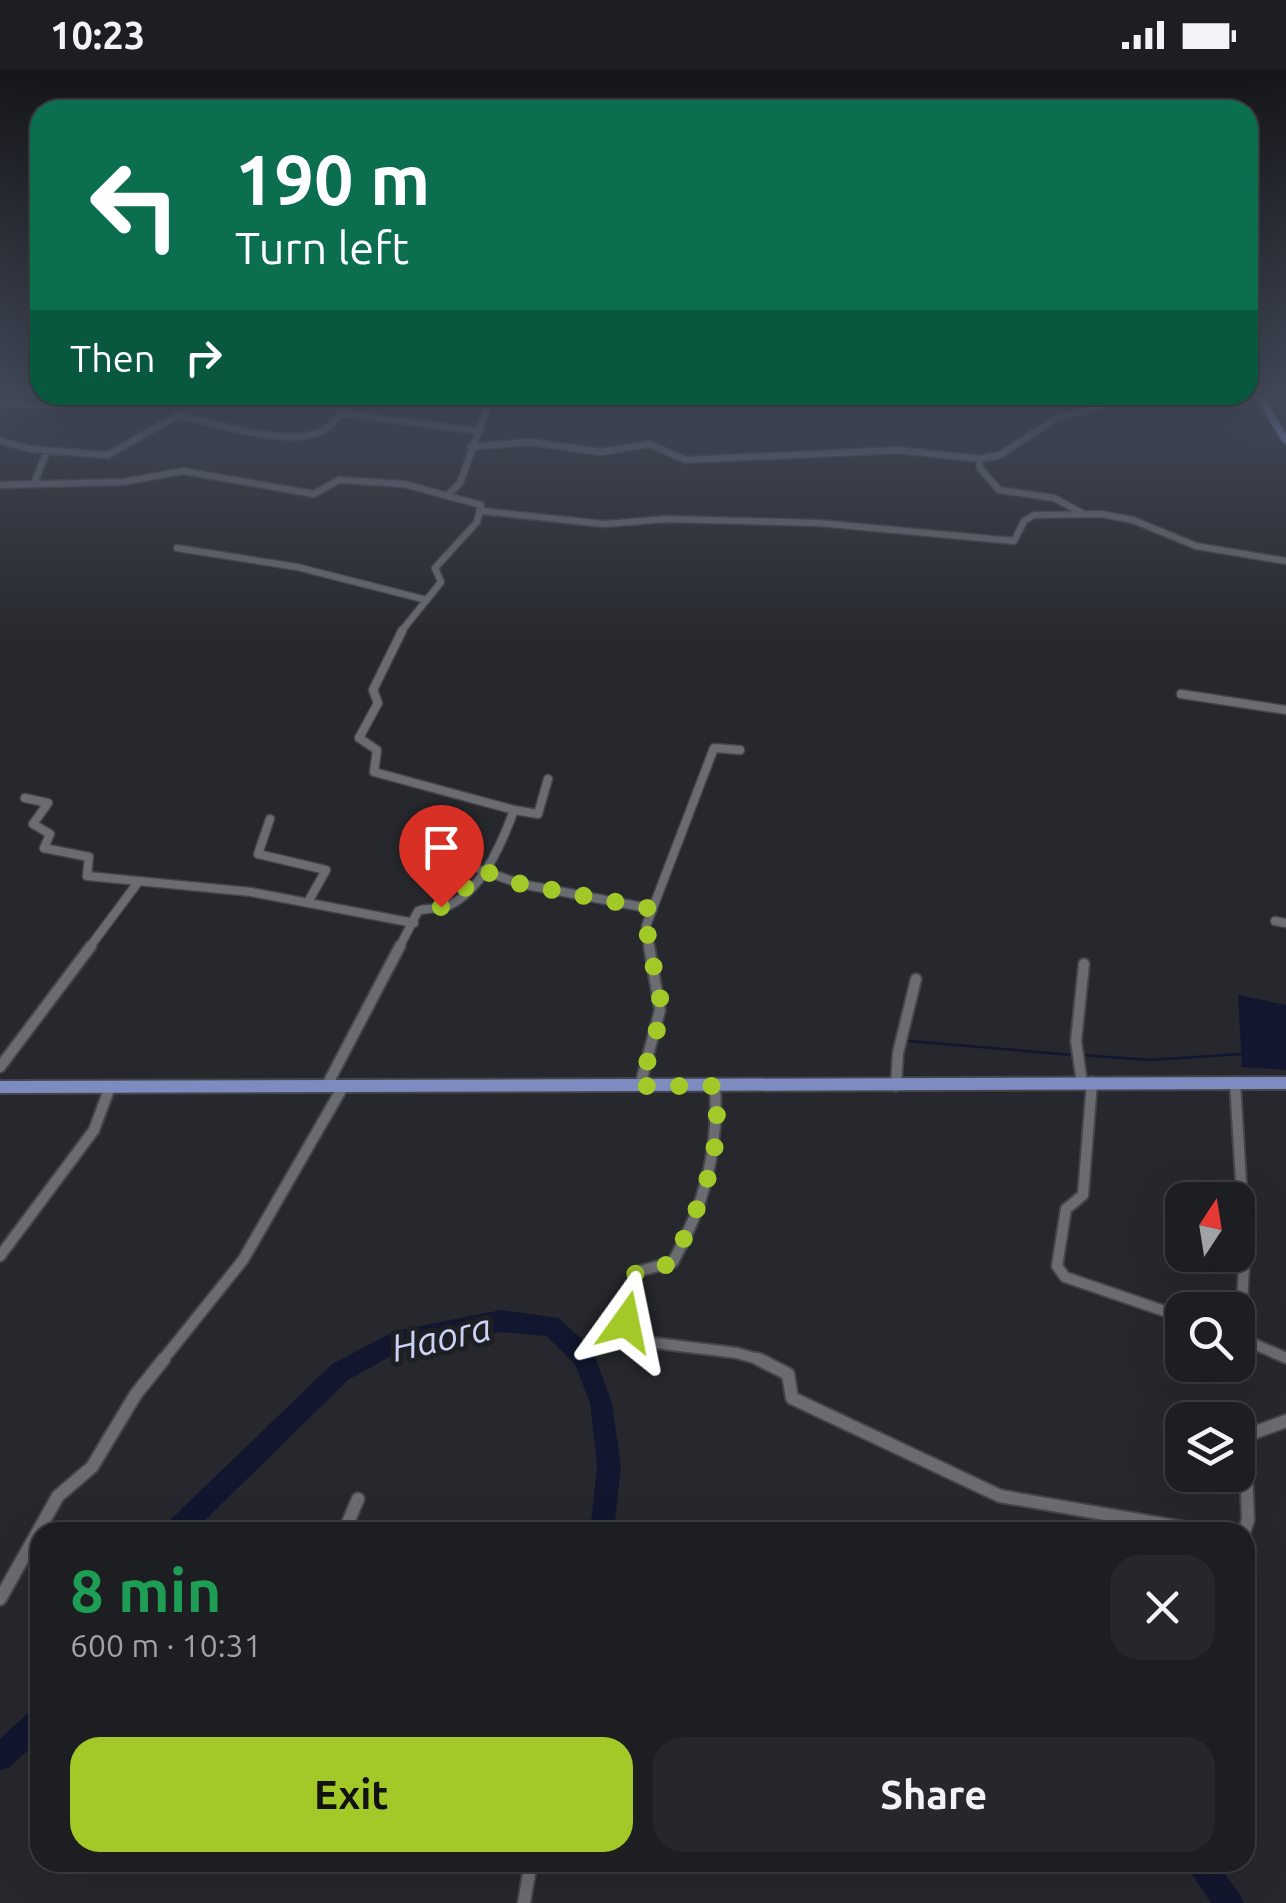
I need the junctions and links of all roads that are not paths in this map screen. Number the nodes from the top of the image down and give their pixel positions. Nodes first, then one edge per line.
1 (140, 479) edge
2 (223, 479) edge
3 (461, 479) edge
4 (991, 479) edge
5 (35, 481) joint
6 (0, 486) edge
7 (449, 494) junction
8 (481, 511) junction
9 (1084, 514) junction
10 (177, 548) dead end
11 (1286, 561) edge
12 (427, 600) junction
13 (1180, 694) dead end
14 (1286, 710) edge
15 (740, 750) dead end
16 (548, 779) dead end
17 (24, 798) dead end
18 (514, 810) junction
19 (270, 819) dead end
20 (481, 870) junction
21 (140, 881) junction
22 (308, 902) junction
23 (653, 909) junction
24 (414, 923) junction
25 (1084, 964) dead end
26 (916, 979) dead end
27 (0, 1066) edge
28 (1235, 1082) junction
29 (1087, 1083) junction
30 (1286, 1083) edge
31 (336, 1085) junction
32 (640, 1086) junction
33 (715, 1086) junction
34 (896, 1086) junction
35 (0, 1087) edge
36 (110, 1087) junction
37 (0, 1256) edge
38 (1242, 1292) edge
39 (1165, 1311) edge
40 (1255, 1344) edge
41 (1286, 1358) edge
42 (1286, 1421) edge
43 (358, 1499) dead end
44 (43, 1522) edge
45 (348, 1522) edge
46 (1151, 1522) edge
47 (1247, 1522) edge
48 (30, 1546) edge
49 (0, 1599) edge
50 (529, 1872) edge
51 (524, 1903) edge

1 - 5 street
2 - 7 street
3 - 7 street
4 - 9 street
5 - 6 street
7 - 8 street
8 - 9 street
8 - 12 street
9 - 11 street
10 - 12 street
12 - 18 street
13 - 14 street
15 - 23 street
16 - 18 street
17 - 21 street
18 - 20 street
19 - 22 street
20 - 23 street
20 - 24 street
21 - 22 street
21 - 27 street
22 - 24 street
23 - 32 street
24 - 31 street
25 - 29 street
26 - 34 street
28 - 29 main road
28 - 30 main road
28 - 38 street
29 - 34 main road
29 - 39 street
31 - 32 main road
31 - 36 main road
31 - 44 street
32 - 33 main road
33 - 34 main road
33 - 46 street
35 - 36 main road
36 - 37 street
40 - 41 street
42 - 47 street
43 - 45 street
48 - 49 street
50 - 51 street

